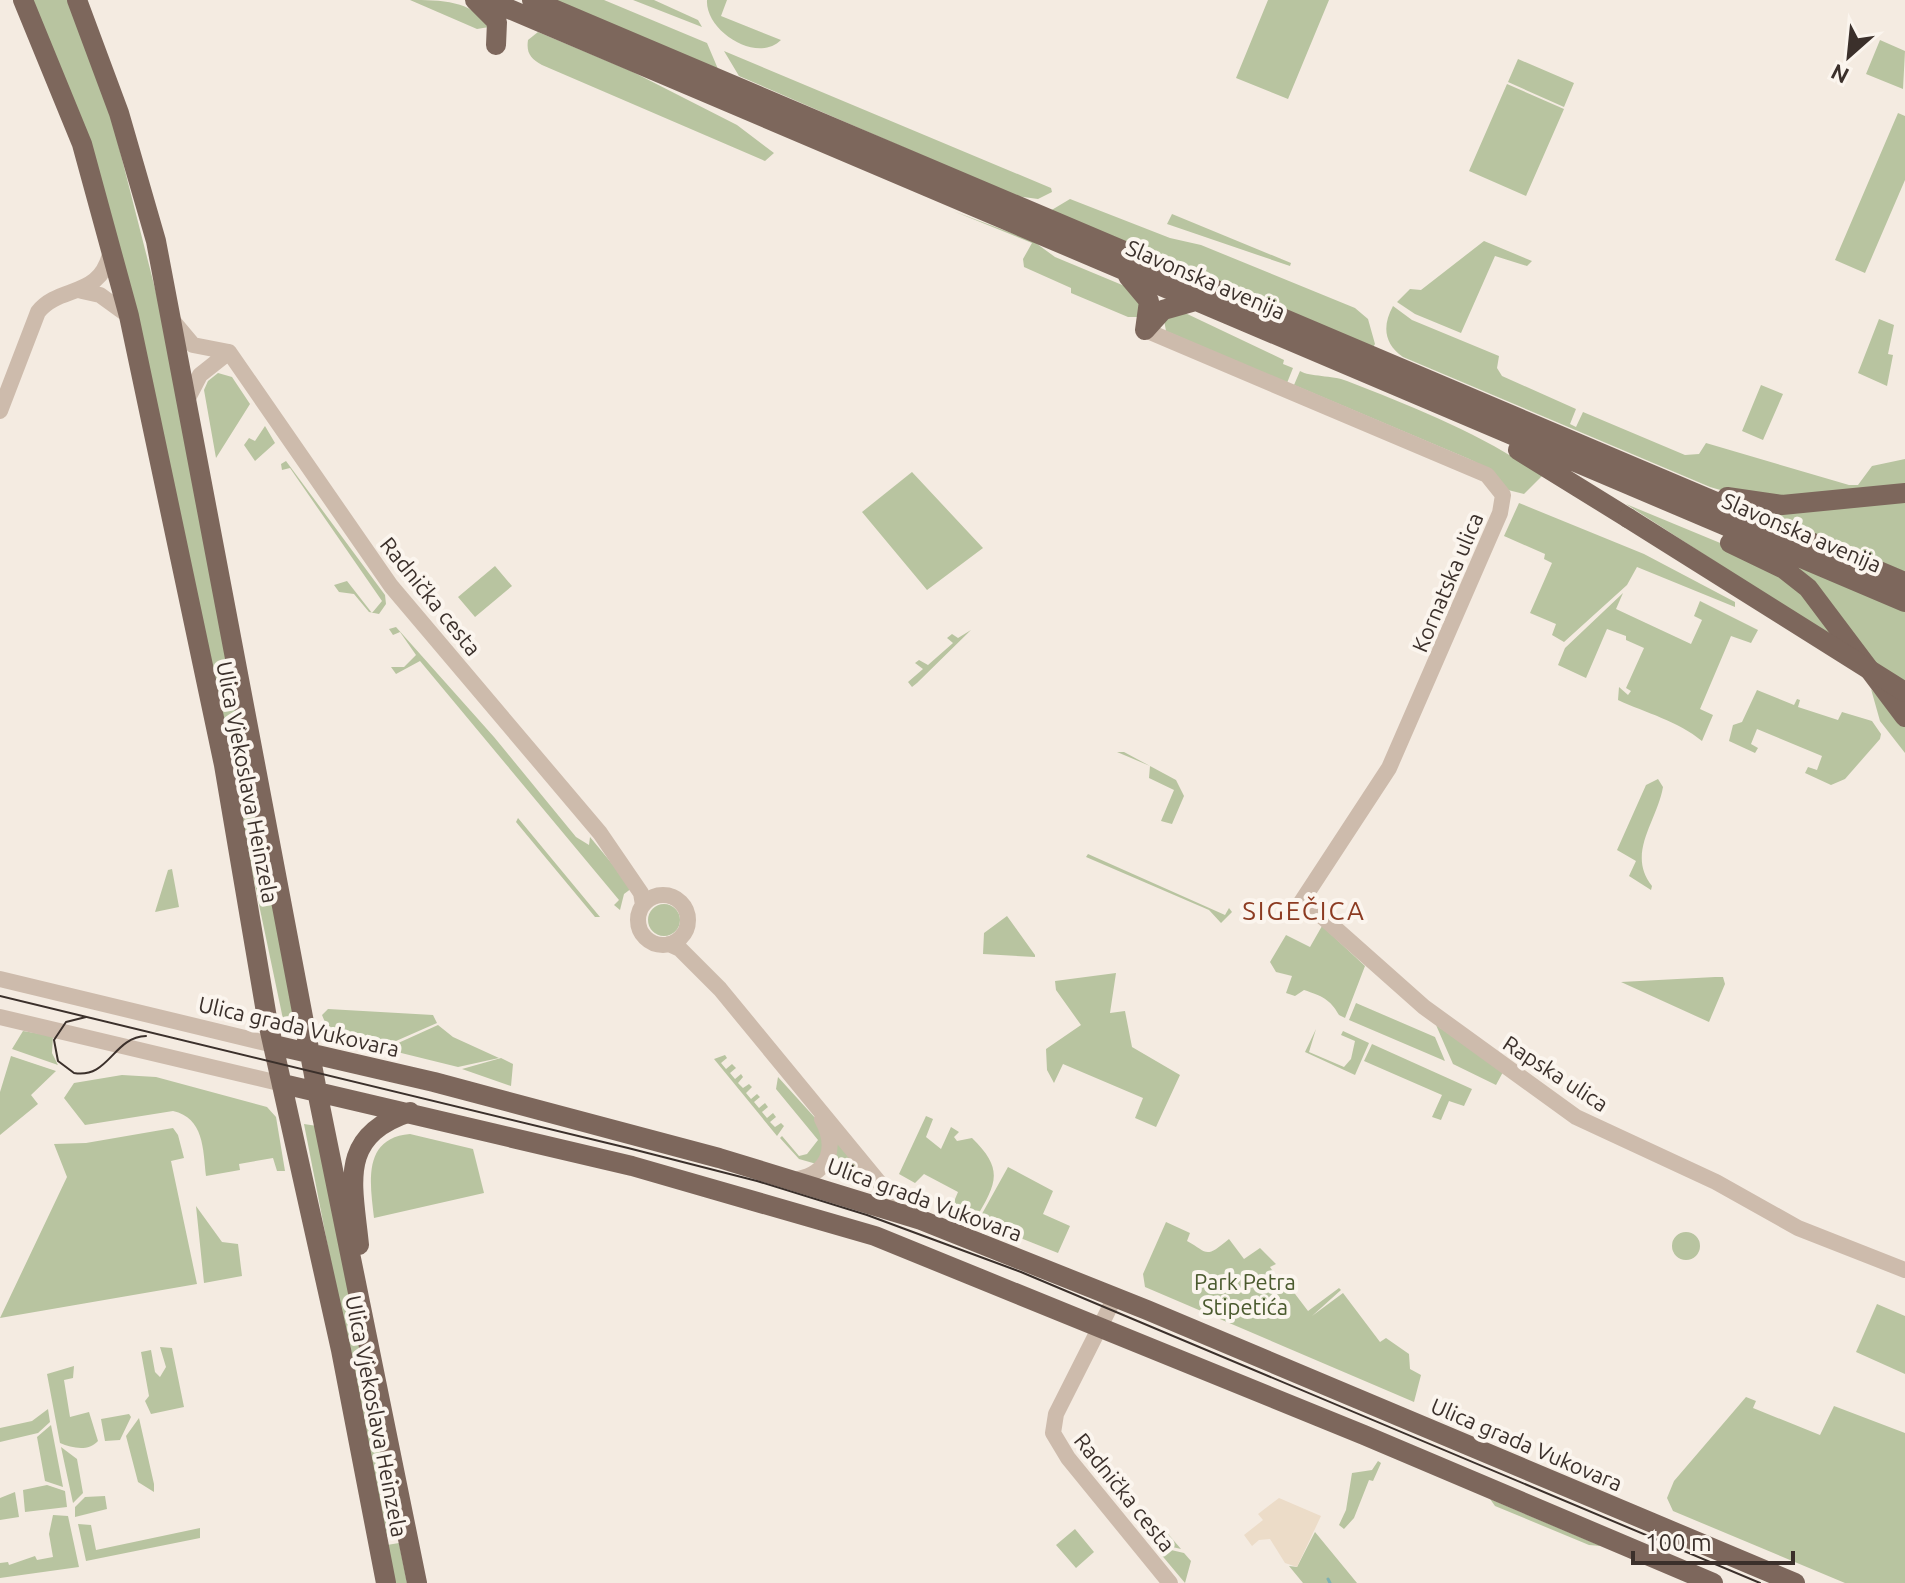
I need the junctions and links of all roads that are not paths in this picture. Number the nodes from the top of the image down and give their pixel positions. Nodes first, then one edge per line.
1 (23, 0) edge
2 (77, 0) edge
3 (475, 0) edge
4 (488, 0) edge
5 (532, 0) edge
6 (496, 45) dead end
7 (111, 250) junction
8 (1116, 266) junction
9 (82, 291) junction
10 (1195, 301) junction
11 (129, 316) junction
12 (170, 319) junction
13 (1145, 330) junction
14 (229, 352) junction
15 (1419, 398) junction
16 (187, 400) junction
17 (0, 411) edge
18 (1532, 458) junction
19 (1665, 481) junction
20 (1905, 493) edge
21 (1905, 582) edge
22 (1905, 602) edge
23 (1905, 692) edge
24 (1905, 717) edge
25 (616, 855) junction
26 (663, 896) junction
27 (1300, 904) joint
28 (643, 905) junction
29 (686, 929) junction
30 (669, 944) junction
31 (0, 979) edge
32 (720, 989) junction
33 (0, 1017) edge
34 (274, 1045) junction
35 (310, 1053) junction
36 (283, 1084) junction
37 (317, 1091) junction
38 (813, 1104) junction
39 (410, 1112) junction
40 (798, 1179) junction
41 (921, 1220) junction
42 (1905, 1270) edge
43 (357, 1289) junction
44 (1115, 1297) junction
45 (1099, 1326) junction
46 (386, 1583) edge
47 (417, 1583) edge
48 (1170, 1583) edge
49 (1713, 1583) edge
50 (1795, 1583) edge

1 - 7 main road, Ulica Vjekoslava Heinzela
2 - 12 main road, Ulica Vjekoslava Heinzela
3 - 6 main road
4 - 8 main road, Slavonska avenija
5 - 19 main road, Slavonska avenija
7 - 9 street
7 - 11 main road, Ulica Vjekoslava Heinzela
8 - 10 main road, Slavonska avenija
8 - 13 main road
9 - 11 street
9 - 17 street
10 - 13 main road
10 - 15 main road, Slavonska avenija
11 - 34 main road, Ulica Vjekoslava Heinzela
12 - 14 street
12 - 16 main road, Ulica Vjekoslava Heinzela
13 - 27 street, Kornatska ulica
14 - 16 street
14 - 25 street, Radnička cesta
15 - 18 main road
15 - 22 main road, Slavonska avenija
16 - 35 main road, Ulica Vjekoslava Heinzela
18 - 23 main road, bridge
18 - 24 main road
19 - 20 main road
19 - 21 main road, Slavonska avenija
25 - 26 street, Radnička cesta
25 - 28 street, Radnička cesta
26 - 28 street
26 - 29 street
27 - 42 street, Rapska ulica
28 - 30 street
29 - 30 street
29 - 32 street
30 - 32 street
31 - 34 street, Ulica grada Vukovara
32 - 38 street
33 - 36 street
34 - 35 main road, Ulica grada Vukovara
34 - 36 main road, Ulica Vjekoslava Heinzela
35 - 37 main road, Ulica Vjekoslava Heinzela
35 - 40 main road, Ulica grada Vukovara
36 - 37 main road
36 - 46 main road, Ulica Vjekoslava Heinzela
37 - 39 main road
37 - 43 main road, Ulica Vjekoslava Heinzela
38 - 40 street
38 - 41 street
39 - 43 main road
39 - 45 main road
40 - 41 main road, Ulica grada Vukovara
41 - 44 main road, Ulica grada Vukovara
43 - 47 main road, Ulica Vjekoslava Heinzela
44 - 45 street, Radnička cesta
44 - 50 main road, Ulica grada Vukovara
45 - 48 street, Radnička cesta
45 - 49 main road

